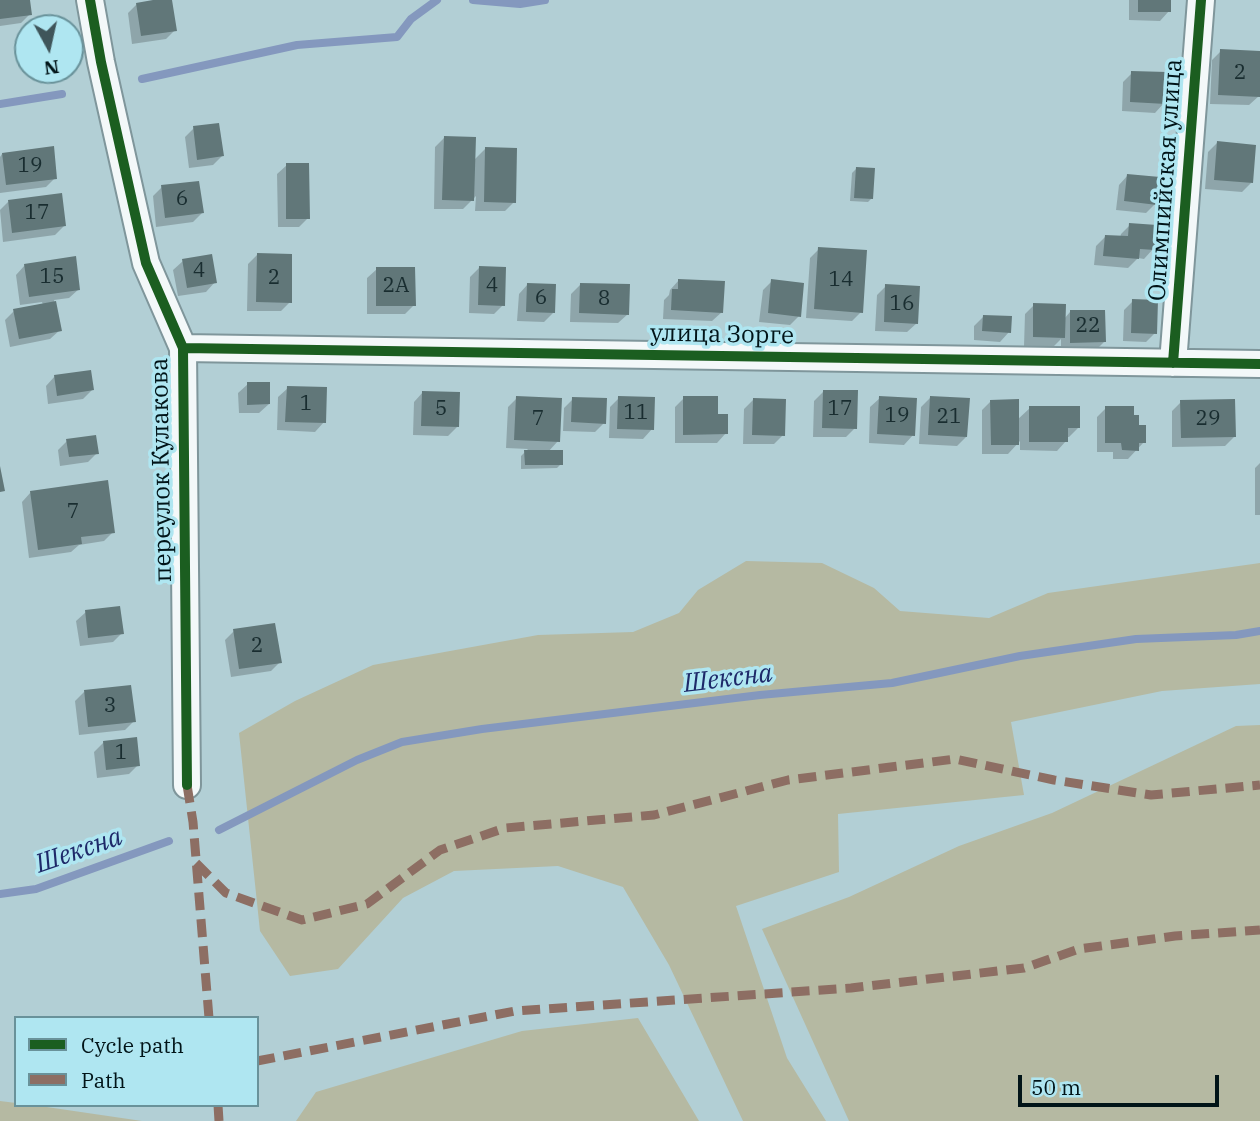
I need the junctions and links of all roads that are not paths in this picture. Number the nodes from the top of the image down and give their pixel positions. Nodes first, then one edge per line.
1 (90, 0) edge
2 (1201, 0) edge
3 (183, 348) junction
4 (1173, 363) junction
5 (1260, 364) edge
6 (187, 785) dead end

1 - 3 street, переулок Кулакова
2 - 4 street, Олимпийская улица
3 - 4 street, улица Зорге
3 - 6 street, переулок Кулакова
4 - 5 street, улица Зорге

